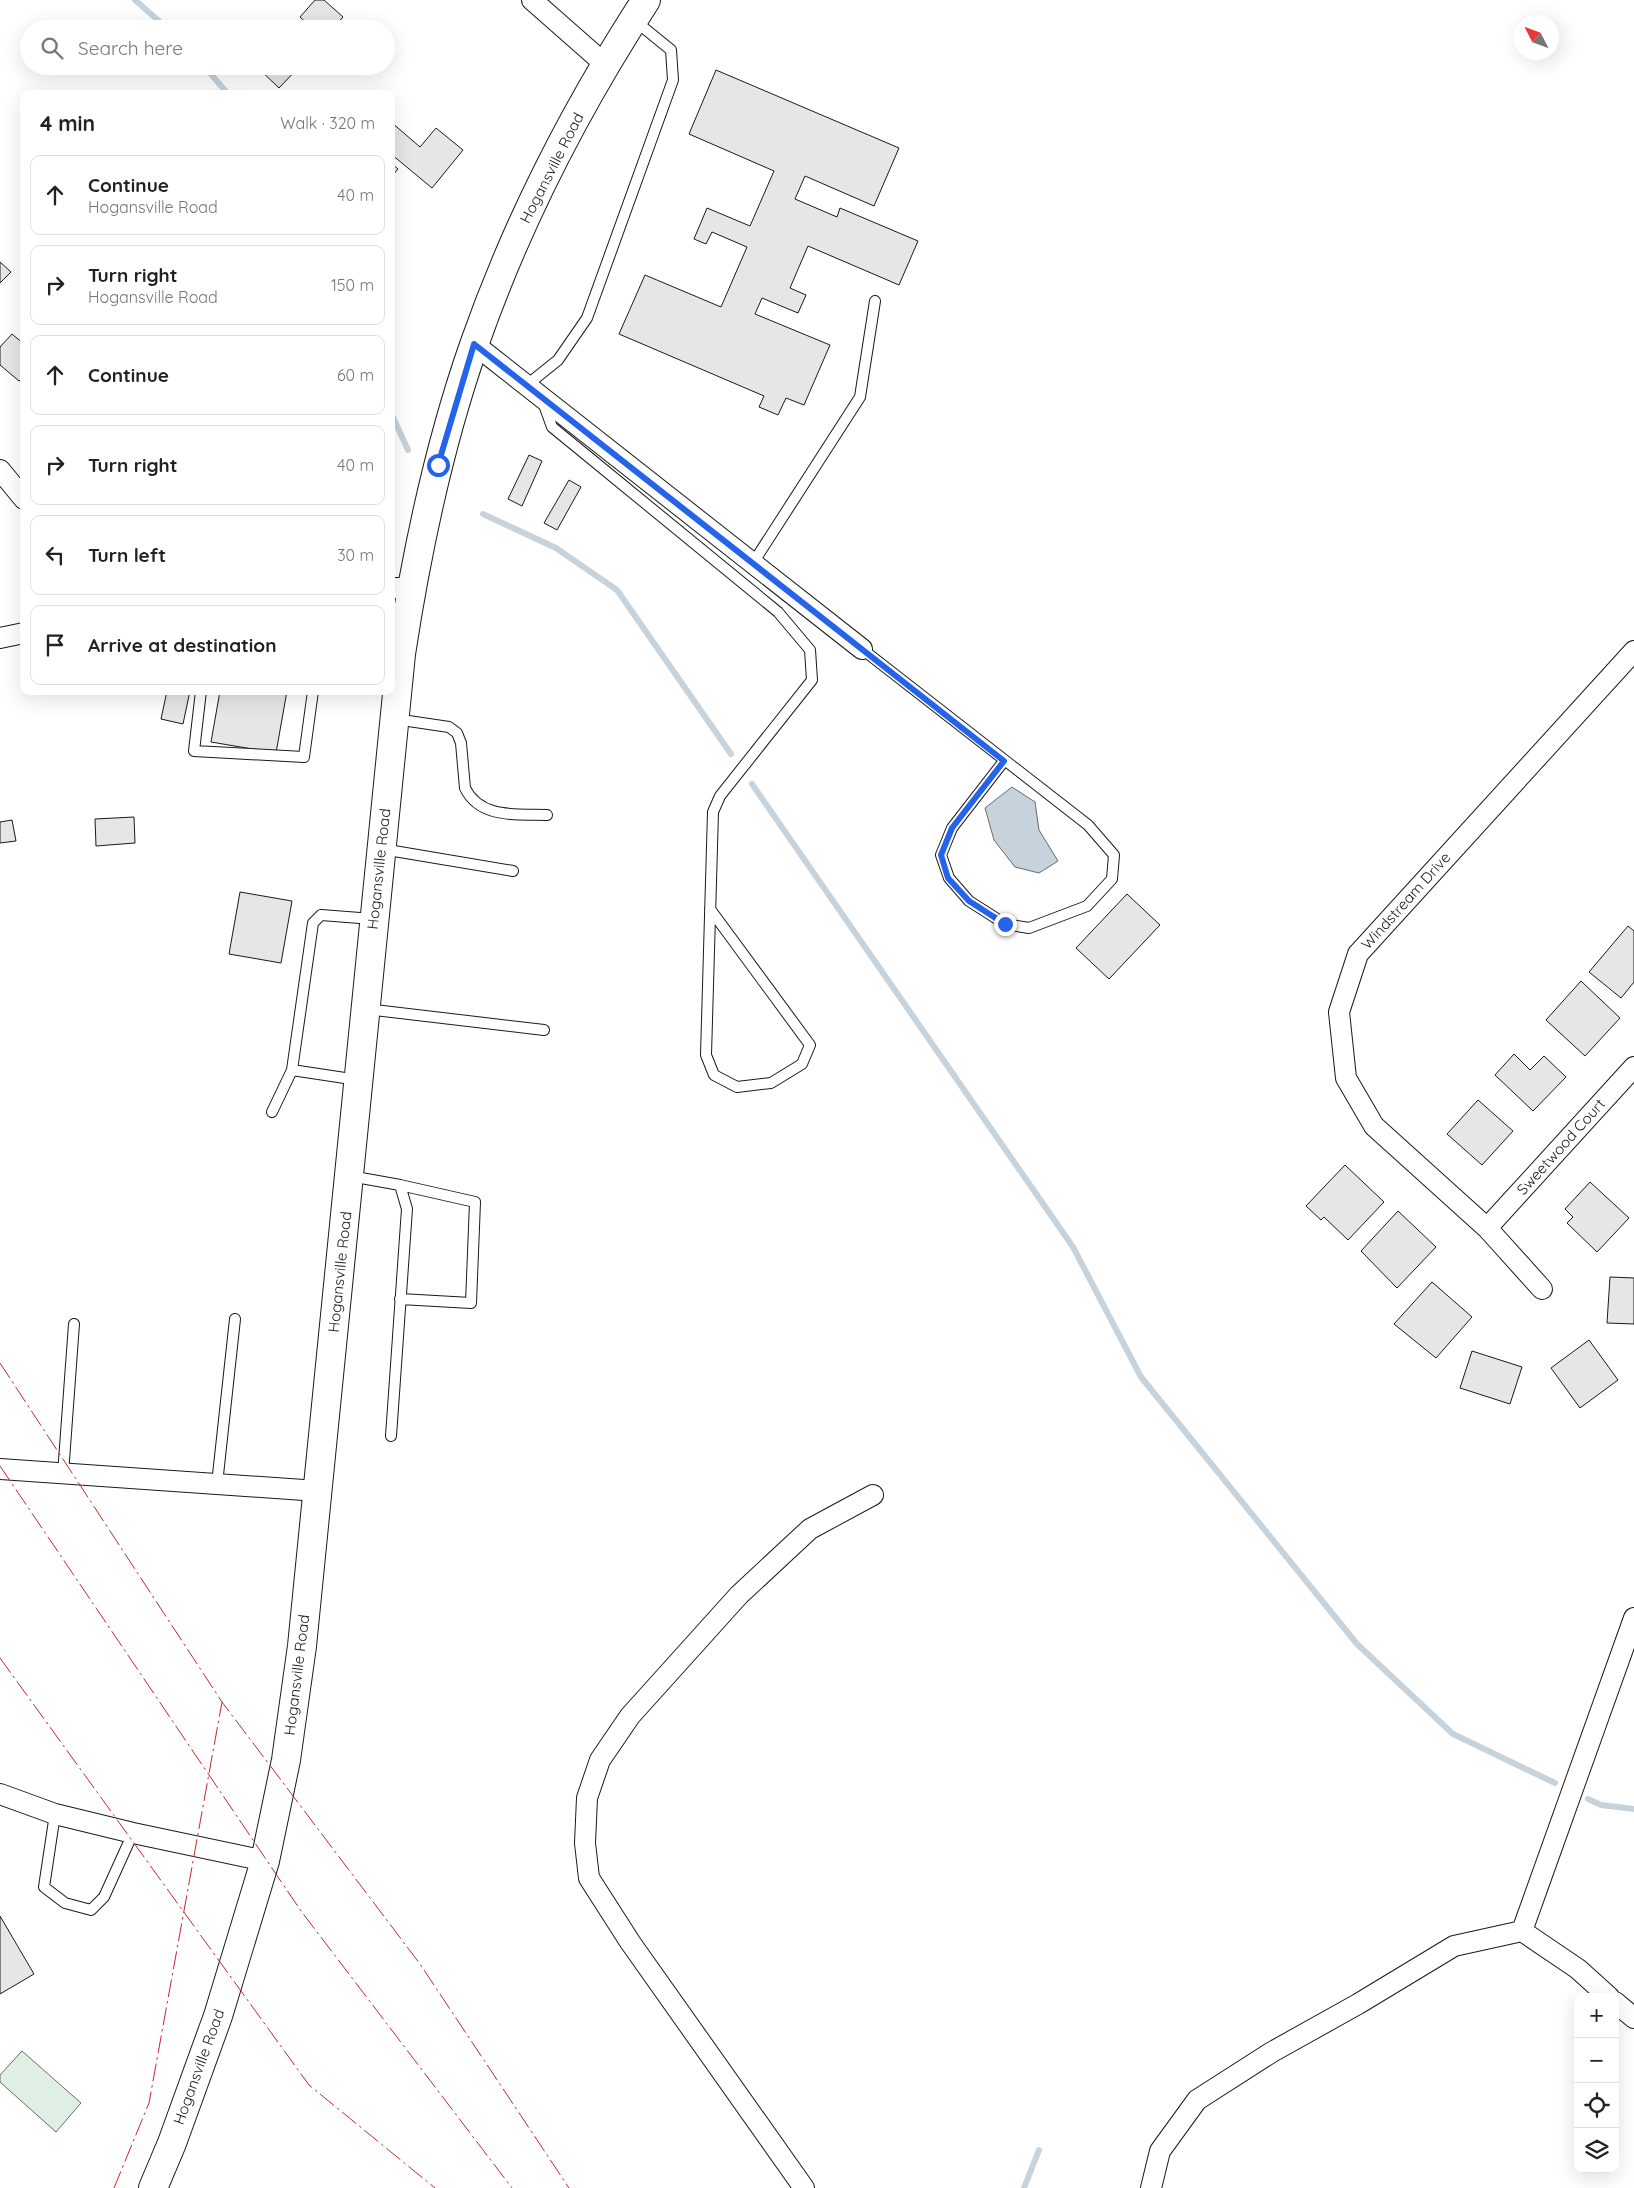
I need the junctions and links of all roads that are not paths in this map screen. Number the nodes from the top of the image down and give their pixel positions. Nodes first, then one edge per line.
1 (532, 0) edge
2 (640, 10) edge
3 (607, 66) junction
4 (875, 301) dead end
5 (474, 344) junction
6 (534, 390) junction
7 (0, 470) edge
8 (20, 494) edge
9 (754, 563) junction
10 (401, 588) edge
11 (20, 634) edge
12 (0, 638) edge
13 (862, 648) joint
14 (1634, 651) edge
15 (201, 695) edge
16 (312, 695) edge
17 (394, 719) junction
18 (1004, 761) junction
19 (546, 815) dead end
20 (381, 848) junction
21 (513, 871) dead end
22 (710, 909) junction
23 (374, 919) junction
24 (366, 1009) junction
25 (544, 1030) dead end
26 (1634, 1067) edge
27 (292, 1070) junction
28 (359, 1080) junction
29 (272, 1112) dead end
30 (349, 1176) junction
31 (400, 1185) junction
32 (1487, 1228) junction
33 (1542, 1289) dead end
34 (400, 1299) junction
35 (235, 1319) dead end
36 (74, 1324) dead end
37 (390, 1436) dead end
38 (0, 1468) edge
39 (63, 1474) junction
40 (217, 1484) junction
41 (318, 1492) junction
42 (873, 1495) dead end
43 (1634, 1618) edge
44 (0, 1794) edge
45 (54, 1814) junction
46 (133, 1833) junction
47 (265, 1861) junction
48 (1522, 1931) junction
49 (1605, 1993) edge
50 (1619, 2005) edge
51 (1634, 2018) edge
52 (153, 2188) edge
53 (804, 2188) edge
54 (1152, 2188) edge

1 - 3 street
2 - 3 main road, Hogansville Road
2 - 6 lane
3 - 5 main road, Hogansville Road
4 - 9 lane
5 - 6 street
5 - 10 main road, Hogansville Road
6 - 9 street
6 - 22 lane
7 - 8 street
9 - 13 street
10 - 17 main road, Hogansville Road
11 - 12 street
13 - 18 lane
14 - 32 street, Windstream Drive
15 - 16 lane
17 - 19 lane
17 - 20 main road, Hogansville Road
18 - 18 lane
20 - 21 lane
20 - 23 main road, Hogansville Road
22 - 22 lane
23 - 24 main road, Hogansville Road
23 - 27 lane
24 - 25 lane
24 - 28 main road, Hogansville Road
26 - 32 street, Sweetwood Court
27 - 28 lane
27 - 29 lane
28 - 30 main road, Hogansville Road
30 - 31 lane
30 - 41 main road, Hogansville Road
31 - 34 lane
31 - 34 lane
32 - 33 street, Windstream Drive
34 - 37 lane
35 - 40 lane
36 - 39 lane
38 - 39 street
39 - 40 street
40 - 41 street
41 - 47 main road, Hogansville Road
42 - 53 street
43 - 48 street
44 - 45 street
45 - 46 street
45 - 46 lane
46 - 47 street
47 - 52 main road, Hogansville Road
48 - 49 street
48 - 54 street
50 - 51 street

